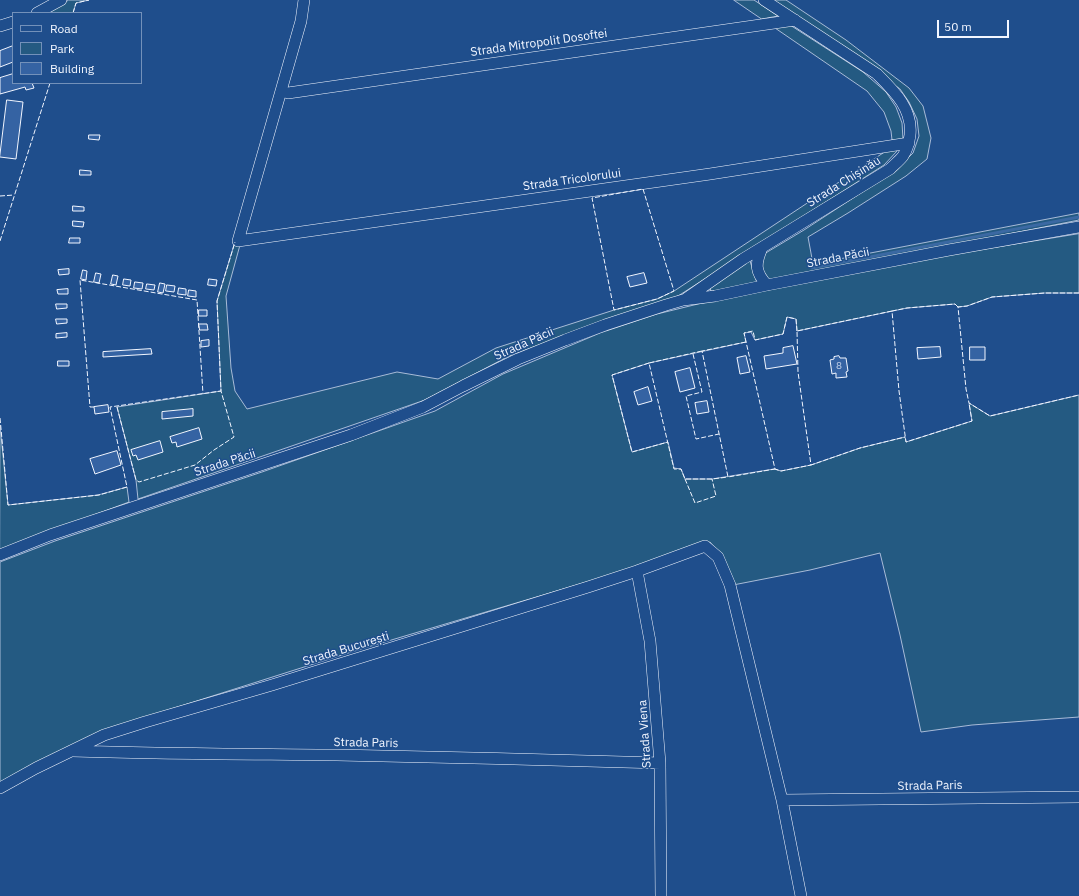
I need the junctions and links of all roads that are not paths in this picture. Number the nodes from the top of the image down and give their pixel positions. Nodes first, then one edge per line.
1 (61, 0) edge
2 (304, 0) edge
3 (764, 0) edge
4 (39, 12) edge
5 (795, 20) junction
6 (12, 22) edge
7 (0, 26) edge
8 (288, 93) dead end
9 (909, 143) junction
10 (1079, 227) edge
11 (762, 248) junction
12 (767, 285) junction
13 (683, 300) junction
14 (0, 555) edge
15 (637, 571) junction
16 (72, 751) junction
17 (660, 763) junction
18 (0, 788) edge
19 (1079, 797) edge
20 (782, 800) junction
21 (661, 896) edge
22 (801, 896) edge

1 - 4 street
2 - 9 street, Strada Tricolorului
3 - 5 street, Strada Chișinău
5 - 8 street, Strada Mitropolit Dosoftei
5 - 9 street, Strada Chișinău
6 - 7 street
9 - 11 street, Strada Chișinău
10 - 12 street, Strada Păcii
11 - 12 street
11 - 13 street, Strada Chișinău
12 - 13 street, Strada Păcii
13 - 14 street, Strada Păcii
15 - 16 street, Strada București
15 - 17 street, Strada Viena
15 - 20 street, Strada București
16 - 17 street, Strada Paris
16 - 18 street, Strada București
17 - 21 street, Strada Viena
19 - 20 street, Strada Paris
20 - 22 street

